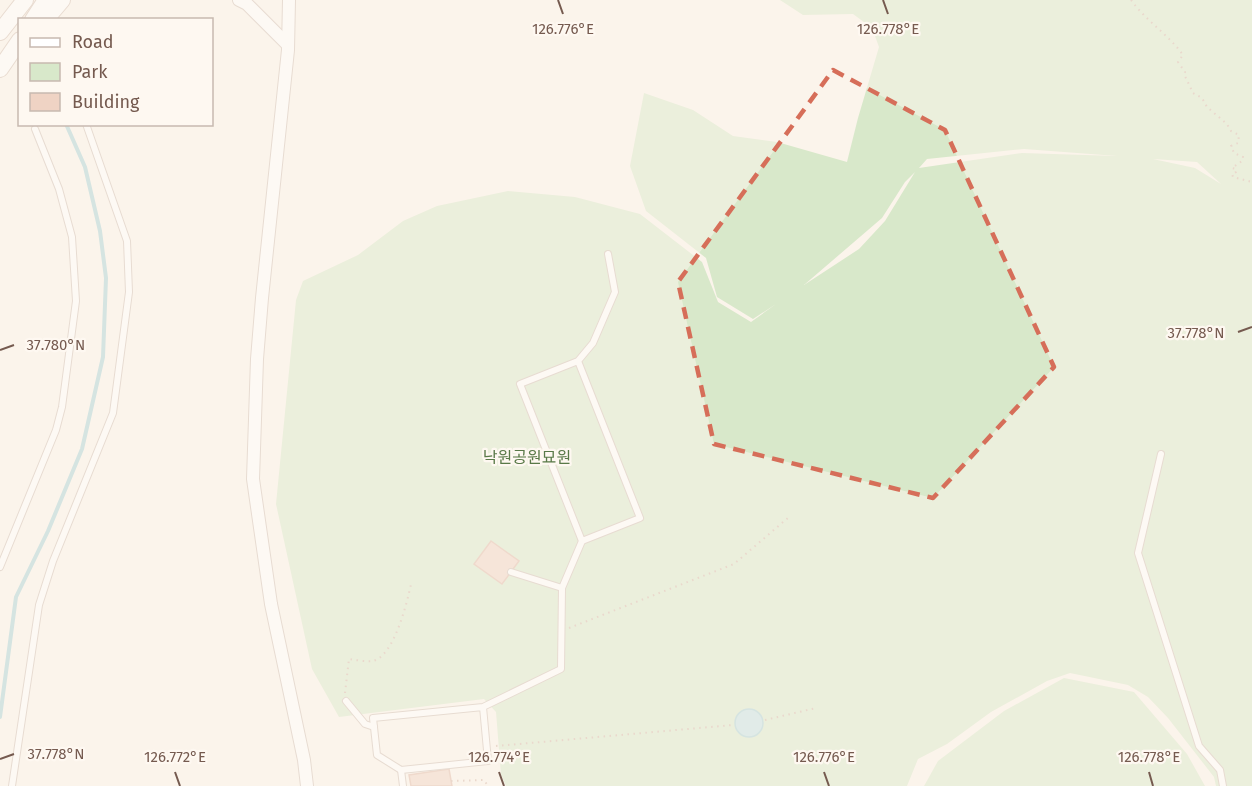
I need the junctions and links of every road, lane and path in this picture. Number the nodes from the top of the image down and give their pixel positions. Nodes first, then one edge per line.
1 (13, 0) edge
2 (62, 0) edge
3 (239, 0) edge
4 (289, 0) edge
5 (1131, 0) edge
6 (39, 11) edge
7 (12, 17) junction
8 (0, 32) edge
9 (18, 43) edge
10 (288, 45) junction
11 (4, 64) edge
12 (87, 126) edge
13 (35, 129) dead end
14 (1252, 182) edge
15 (608, 254) dead end
16 (579, 361) junction
17 (1161, 454) dead end
18 (789, 517) dead end
19 (582, 541) junction
20 (0, 567) edge
21 (511, 572) dead end
22 (411, 584) dead end
23 (561, 588) junction
24 (561, 631) junction
25 (346, 701) joint
26 (483, 707) junction
27 (816, 708) dead end
28 (765, 720) dead end
29 (733, 725) dead end
30 (374, 727) junction
31 (487, 747) junction
32 (401, 770) junction
33 (451, 781) dead end
34 (12, 786) edge
35 (308, 786) edge
36 (403, 786) edge
37 (488, 786) edge
38 (1223, 786) edge

1 - 7 main road
2 - 6 main road
3 - 10 street
4 - 10 street
5 - 14 path
6 - 7 main road
7 - 8 main road
9 - 11 main road
10 - 35 street
12 - 34 lane
13 - 20 lane
15 - 16 lane
16 - 19 lane
16 - 19 lane
17 - 38 lane
18 - 24 path
19 - 23 lane
21 - 23 lane
22 - 25 path
23 - 24 lane
24 - 26 lane
25 - 30 lane
26 - 30 lane
26 - 31 lane
27 - 28 path
29 - 31 path
30 - 32 lane
31 - 32 lane
32 - 36 lane
33 - 37 path

